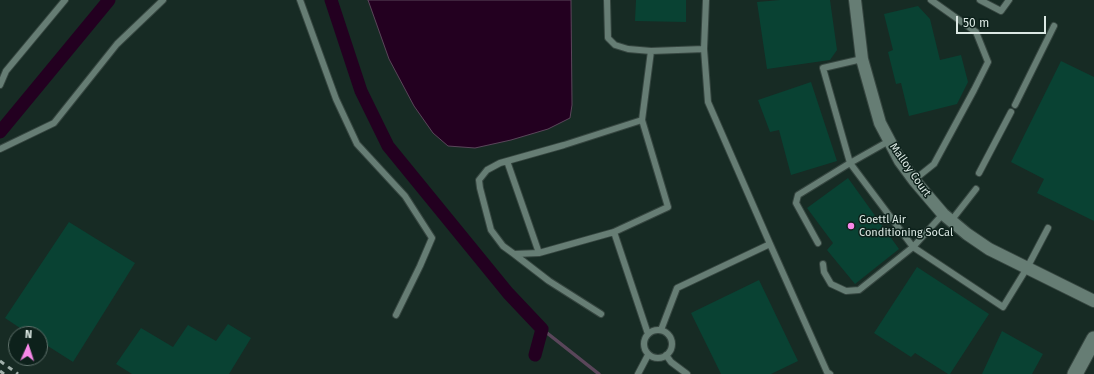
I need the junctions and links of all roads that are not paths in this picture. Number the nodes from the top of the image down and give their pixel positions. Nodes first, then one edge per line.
1 (65, 0) edge
2 (163, 0) edge
3 (300, 0) edge
4 (607, 0) edge
5 (706, 0) edge
6 (855, 0) edge
7 (931, 0) edge
8 (980, 0) edge
9 (1009, 0) edge
10 (1054, 26) dead end
11 (704, 49) junction
12 (651, 51) junction
13 (862, 59) junction
14 (0, 85) edge
15 (1015, 105) dead end
16 (1011, 112) dead end
17 (642, 120) junction
18 (889, 141) junction
19 (0, 149) edge
20 (507, 161) junction
21 (850, 163) junction
22 (979, 173) dead end
23 (914, 180) junction
24 (976, 189) dead end
25 (947, 218) junction
26 (1048, 228) dead end
27 (614, 232) junction
28 (818, 243) dead end
29 (770, 244) junction
30 (913, 247) junction
31 (539, 253) junction
32 (514, 254) junction
33 (823, 264) dead end
34 (1027, 268) junction
35 (1094, 301) edge
36 (601, 314) dead end
37 (396, 315) dead end
38 (660, 330) junction
39 (648, 334) junction
40 (1094, 339) edge
41 (648, 355) junction
42 (666, 355) junction
43 (828, 373) edge
44 (638, 374) edge
45 (687, 374) edge
46 (1076, 374) edge

1 - 14 lane
2 - 19 lane
3 - 37 lane
4 - 12 lane
5 - 11 lane
6 - 13 street, Malloy Court
7 - 23 lane
8 - 9 lane
10 - 15 lane
11 - 12 lane
11 - 29 lane
12 - 17 lane
13 - 18 street, Malloy Court
13 - 21 lane
16 - 22 lane
17 - 20 lane
17 - 27 lane
18 - 21 lane
18 - 23 street, Malloy Court
20 - 31 lane
20 - 32 lane
21 - 28 lane
21 - 30 lane
23 - 25 street, Malloy Court
24 - 25 lane
25 - 30 lane
25 - 34 street, Malloy Court
26 - 34 lane
27 - 31 lane
27 - 39 lane
29 - 38 lane
29 - 43 lane
30 - 33 lane
30 - 34 lane
31 - 32 lane
32 - 36 lane
34 - 35 street, Malloy Court
38 - 39 lane
38 - 42 lane
39 - 41 lane
40 - 46 street
41 - 42 lane
41 - 44 lane
42 - 45 lane

